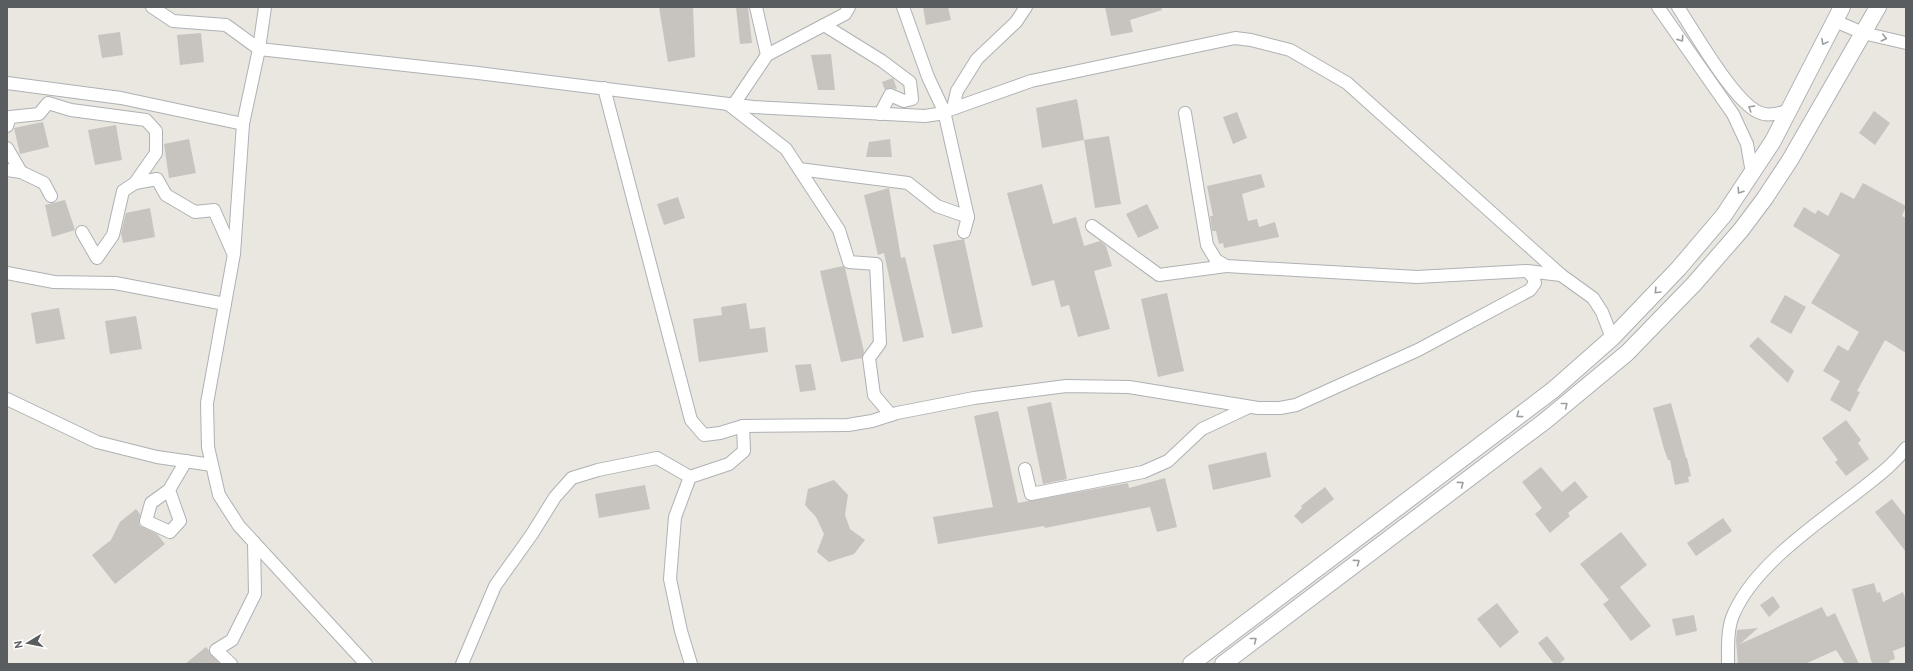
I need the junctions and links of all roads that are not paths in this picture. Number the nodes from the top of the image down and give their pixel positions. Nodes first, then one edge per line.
1 (152, 7) edge
2 (265, 7) edge
3 (756, 7) edge
4 (849, 7) edge
5 (903, 7) edge
6 (1026, 7) edge
7 (1658, 7) edge
8 (1678, 7) edge
9 (1878, 7) edge
10 (1839, 14) edge
11 (824, 25) junction
12 (1863, 33) junction
13 (1906, 43) edge
14 (259, 49) junction
15 (767, 55) junction
16 (7, 83) edge
17 (604, 88) junction
18 (730, 104) junction
19 (949, 110) junction
20 (1788, 111) junction
21 (1185, 113) dead end
22 (880, 114) junction
23 (243, 124) junction
24 (7, 126) edge
25 (7, 148) edge
26 (799, 168) junction
27 (7, 170) edge
28 (21, 172) junction
29 (1752, 173) junction
30 (135, 183) junction
31 (51, 196) dead end
32 (968, 217) junction
33 (1092, 226) dead end
34 (82, 232) dead end
35 (964, 232) dead end
36 (234, 254) junction
37 (1226, 266) junction
38 (1527, 271) junction
39 (7, 273) edge
40 (1561, 275) junction
41 (225, 304) junction
42 (1612, 338) junction
43 (7, 399) edge
44 (1249, 407) junction
45 (891, 415) junction
46 (743, 426) junction
47 (1906, 448) edge
48 (186, 461) junction
49 (212, 464) junction
50 (1024, 469) dead end
51 (690, 477) junction
52 (169, 490) dead end
53 (254, 542) junction
54 (231, 664) edge
55 (366, 664) edge
56 (462, 664) edge
57 (691, 664) edge
58 (1191, 664) edge
59 (1223, 664) edge
60 (1728, 664) edge

1 - 14 street
2 - 14 street
3 - 15 street
4 - 11 street
5 - 19 street
6 - 19 street
7 -> 29 street
20 -> 8 street
9 - 12 main road
10 - 12 street
10 -> 20 main road
11 - 15 street
11 - 22 street
12 -> 13 street
59 -> 12 main road
14 - 17 street
14 - 23 street
15 - 18 street
16 - 23 street
17 - 18 street
17 - 46 street
18 - 22 street
18 - 26 street
19 - 22 street
19 - 32 street
19 - 40 street
20 - 29 main road
21 - 37 street
23 - 36 street
24 - 30 street
25 - 28 street
26 - 32 street
26 - 45 street
27 - 28 street
28 - 31 street
29 -> 42 main road
30 - 34 street
30 - 36 street
32 - 35 street
33 - 37 street
36 - 41 street
37 - 38 street
38 - 40 street
38 - 44 street
39 - 41 street
40 - 42 street
41 - 49 street
42 -> 58 main road
43 - 48 street
44 - 45 street
44 - 50 street
45 - 46 street
46 - 51 street
47 - 60 street
48 - 49 street
48 - 52 street
49 - 53 street
51 - 56 street
51 - 57 street
53 - 54 street
53 - 55 street

